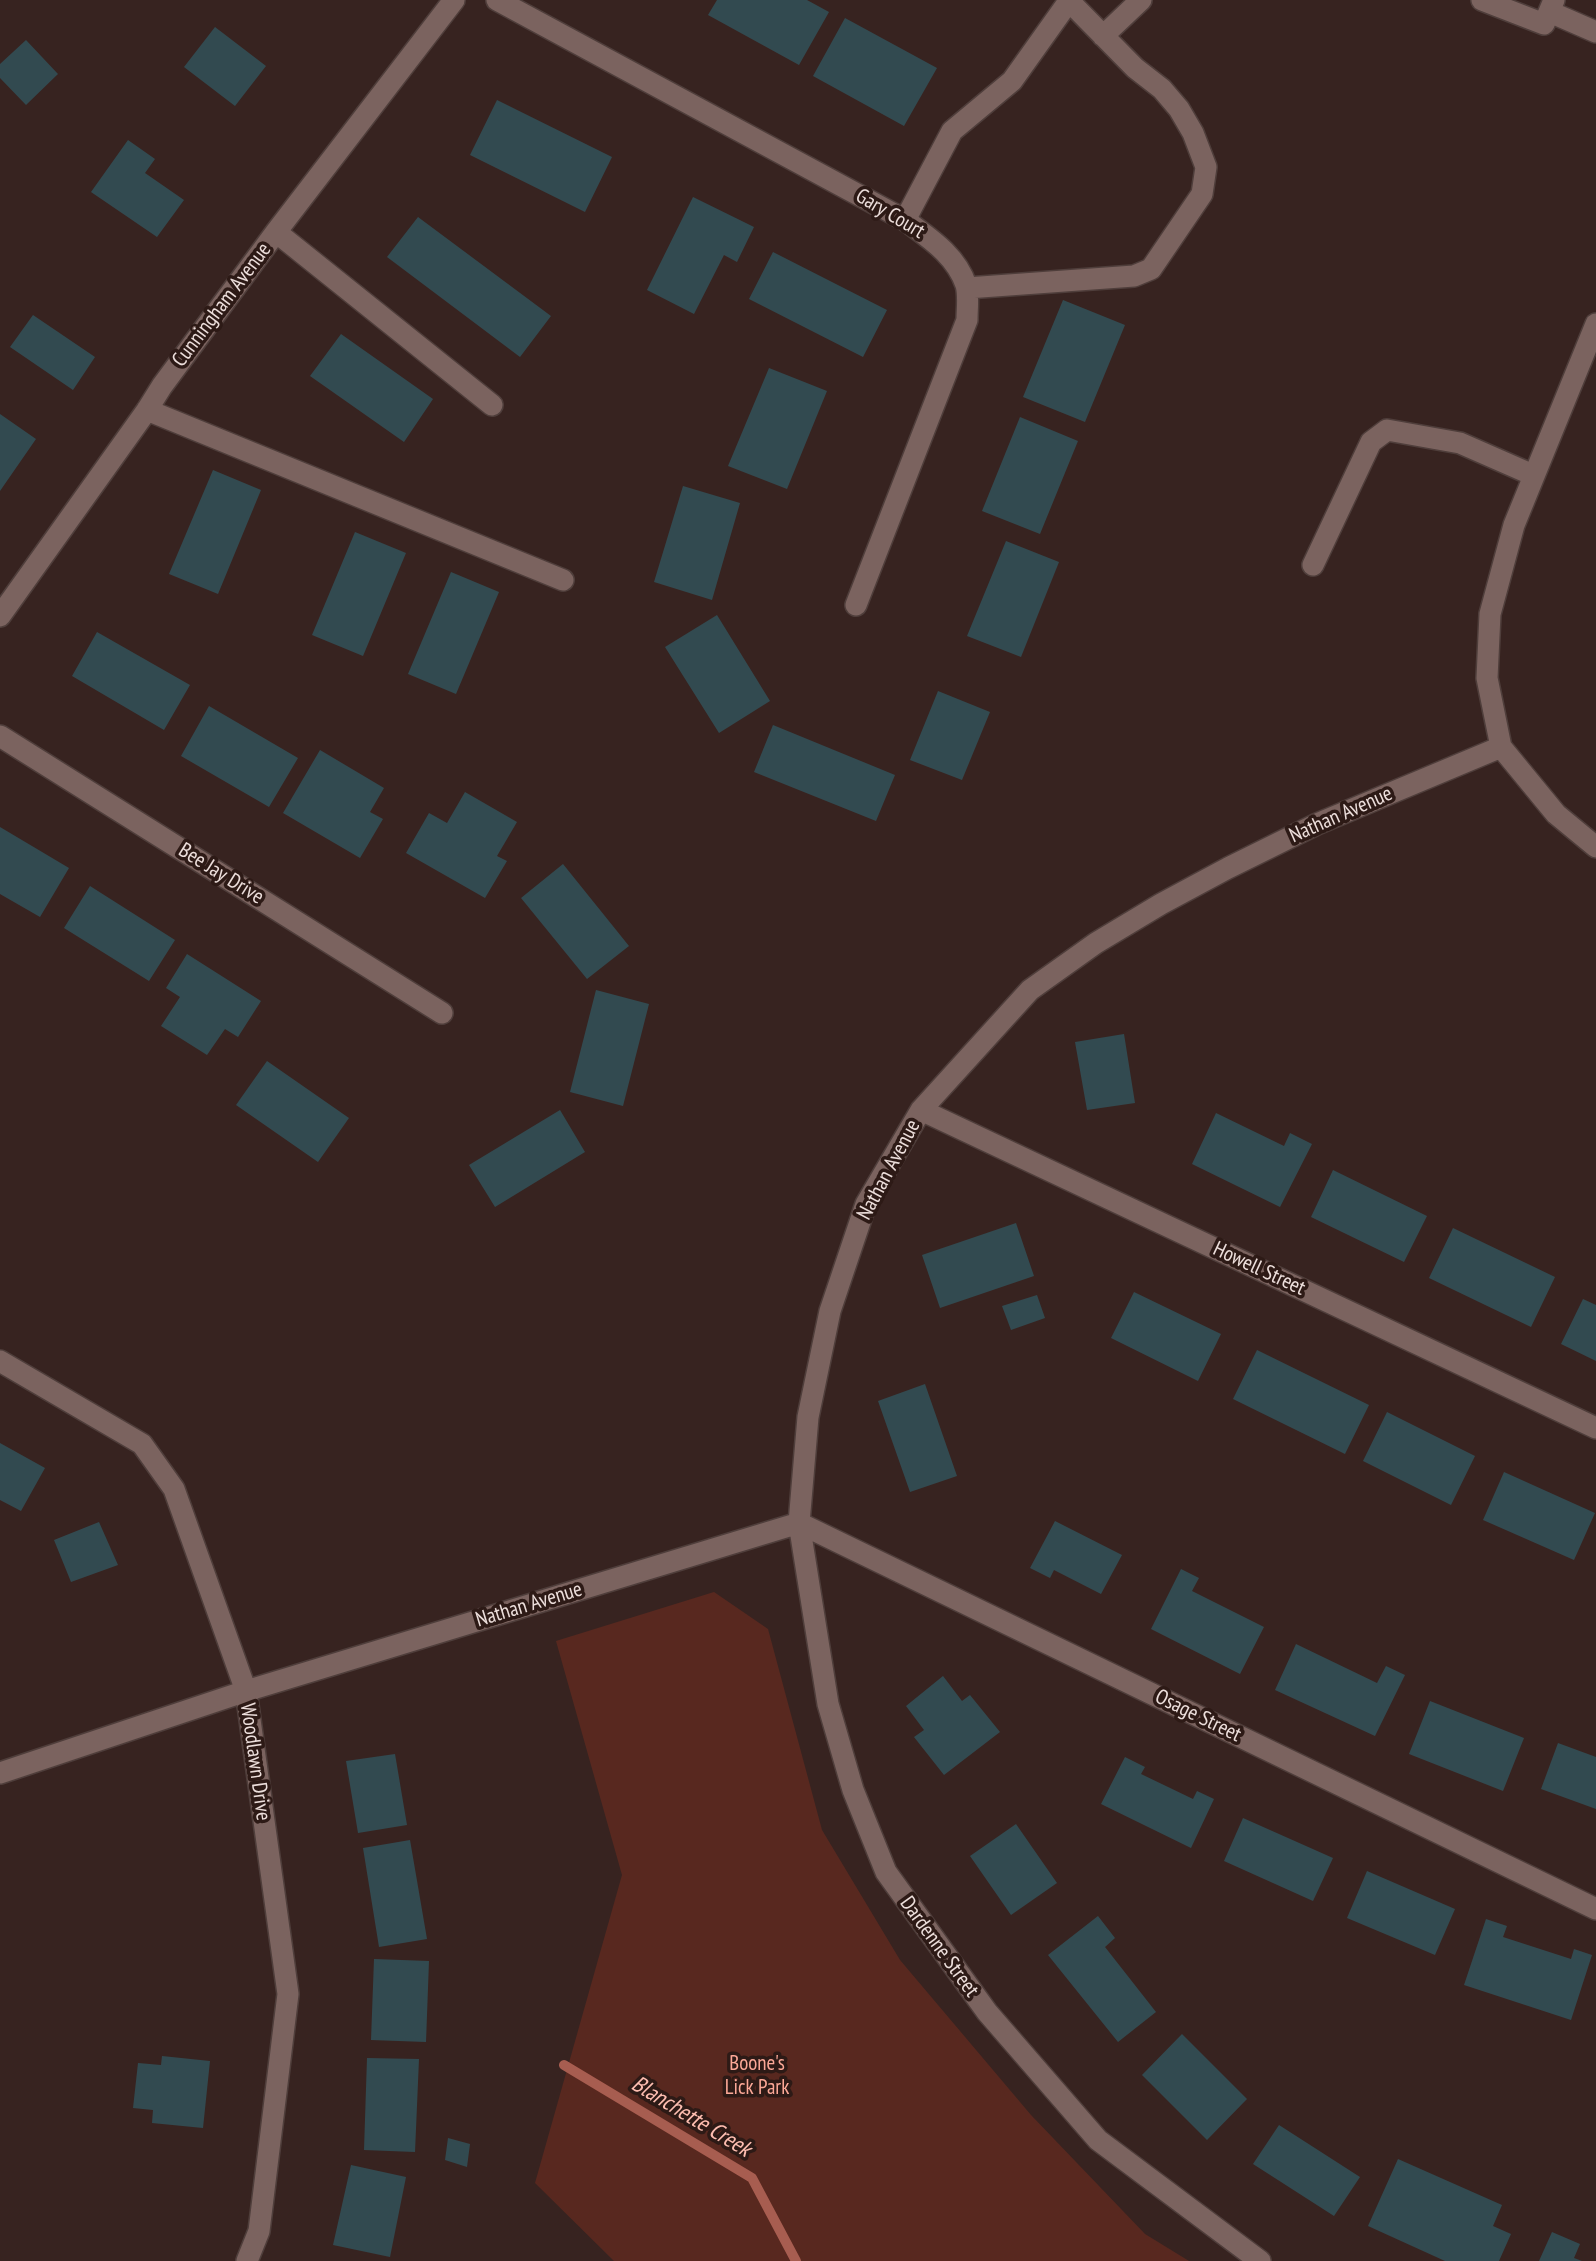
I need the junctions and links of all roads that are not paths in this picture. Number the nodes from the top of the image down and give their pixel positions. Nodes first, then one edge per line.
1 (454, 0) edge
2 (497, 0) edge
3 (1141, 0) edge
4 (1482, 0) edge
5 (1068, 1) edge
6 (1552, 6) edge
7 (1596, 32) edge
8 (1103, 36) junction
9 (905, 220) junction
10 (276, 232) junction
11 (967, 288) junction
12 (1596, 324) edge
13 (492, 405) dead end
14 (147, 411) junction
15 (1533, 475) junction
16 (1312, 565) dead end
17 (563, 580) dead end
18 (856, 605) dead end
19 (0, 617) edge
20 (0, 736) edge
21 (1502, 747) junction
22 (1596, 847) edge
23 (442, 1013) dead end
24 (921, 1110) junction
25 (0, 1361) edge
26 (1596, 1428) edge
27 (799, 1523) junction
28 (246, 1691) junction
29 (0, 1773) edge
30 (1596, 1909) edge
31 (247, 2261) edge
32 (1260, 2261) edge

1 - 10 street, Cunningham Avenue
2 - 9 street, Gary Court
3 - 8 street
4 - 6 street
5 - 8 street
5 - 9 street
6 - 7 street
8 - 11 street
9 - 11 street, Gary Court
10 - 13 street
10 - 14 street, Cunningham Avenue
11 - 18 street, Gary Court
12 - 15 street
14 - 17 street
14 - 19 street, Cunningham Avenue
15 - 16 street
15 - 21 street
20 - 23 street, Bee Jay Drive
21 - 22 street
21 - 24 street, Nathan Avenue
24 - 26 street, Howell Street
24 - 27 street, Nathan Avenue
25 - 28 street, Woodlawn Drive
27 - 28 street, Nathan Avenue
27 - 30 street, Osage Street
27 - 32 street, Dardenne Street
28 - 29 street, Nathan Avenue
28 - 31 street, Woodlawn Drive

